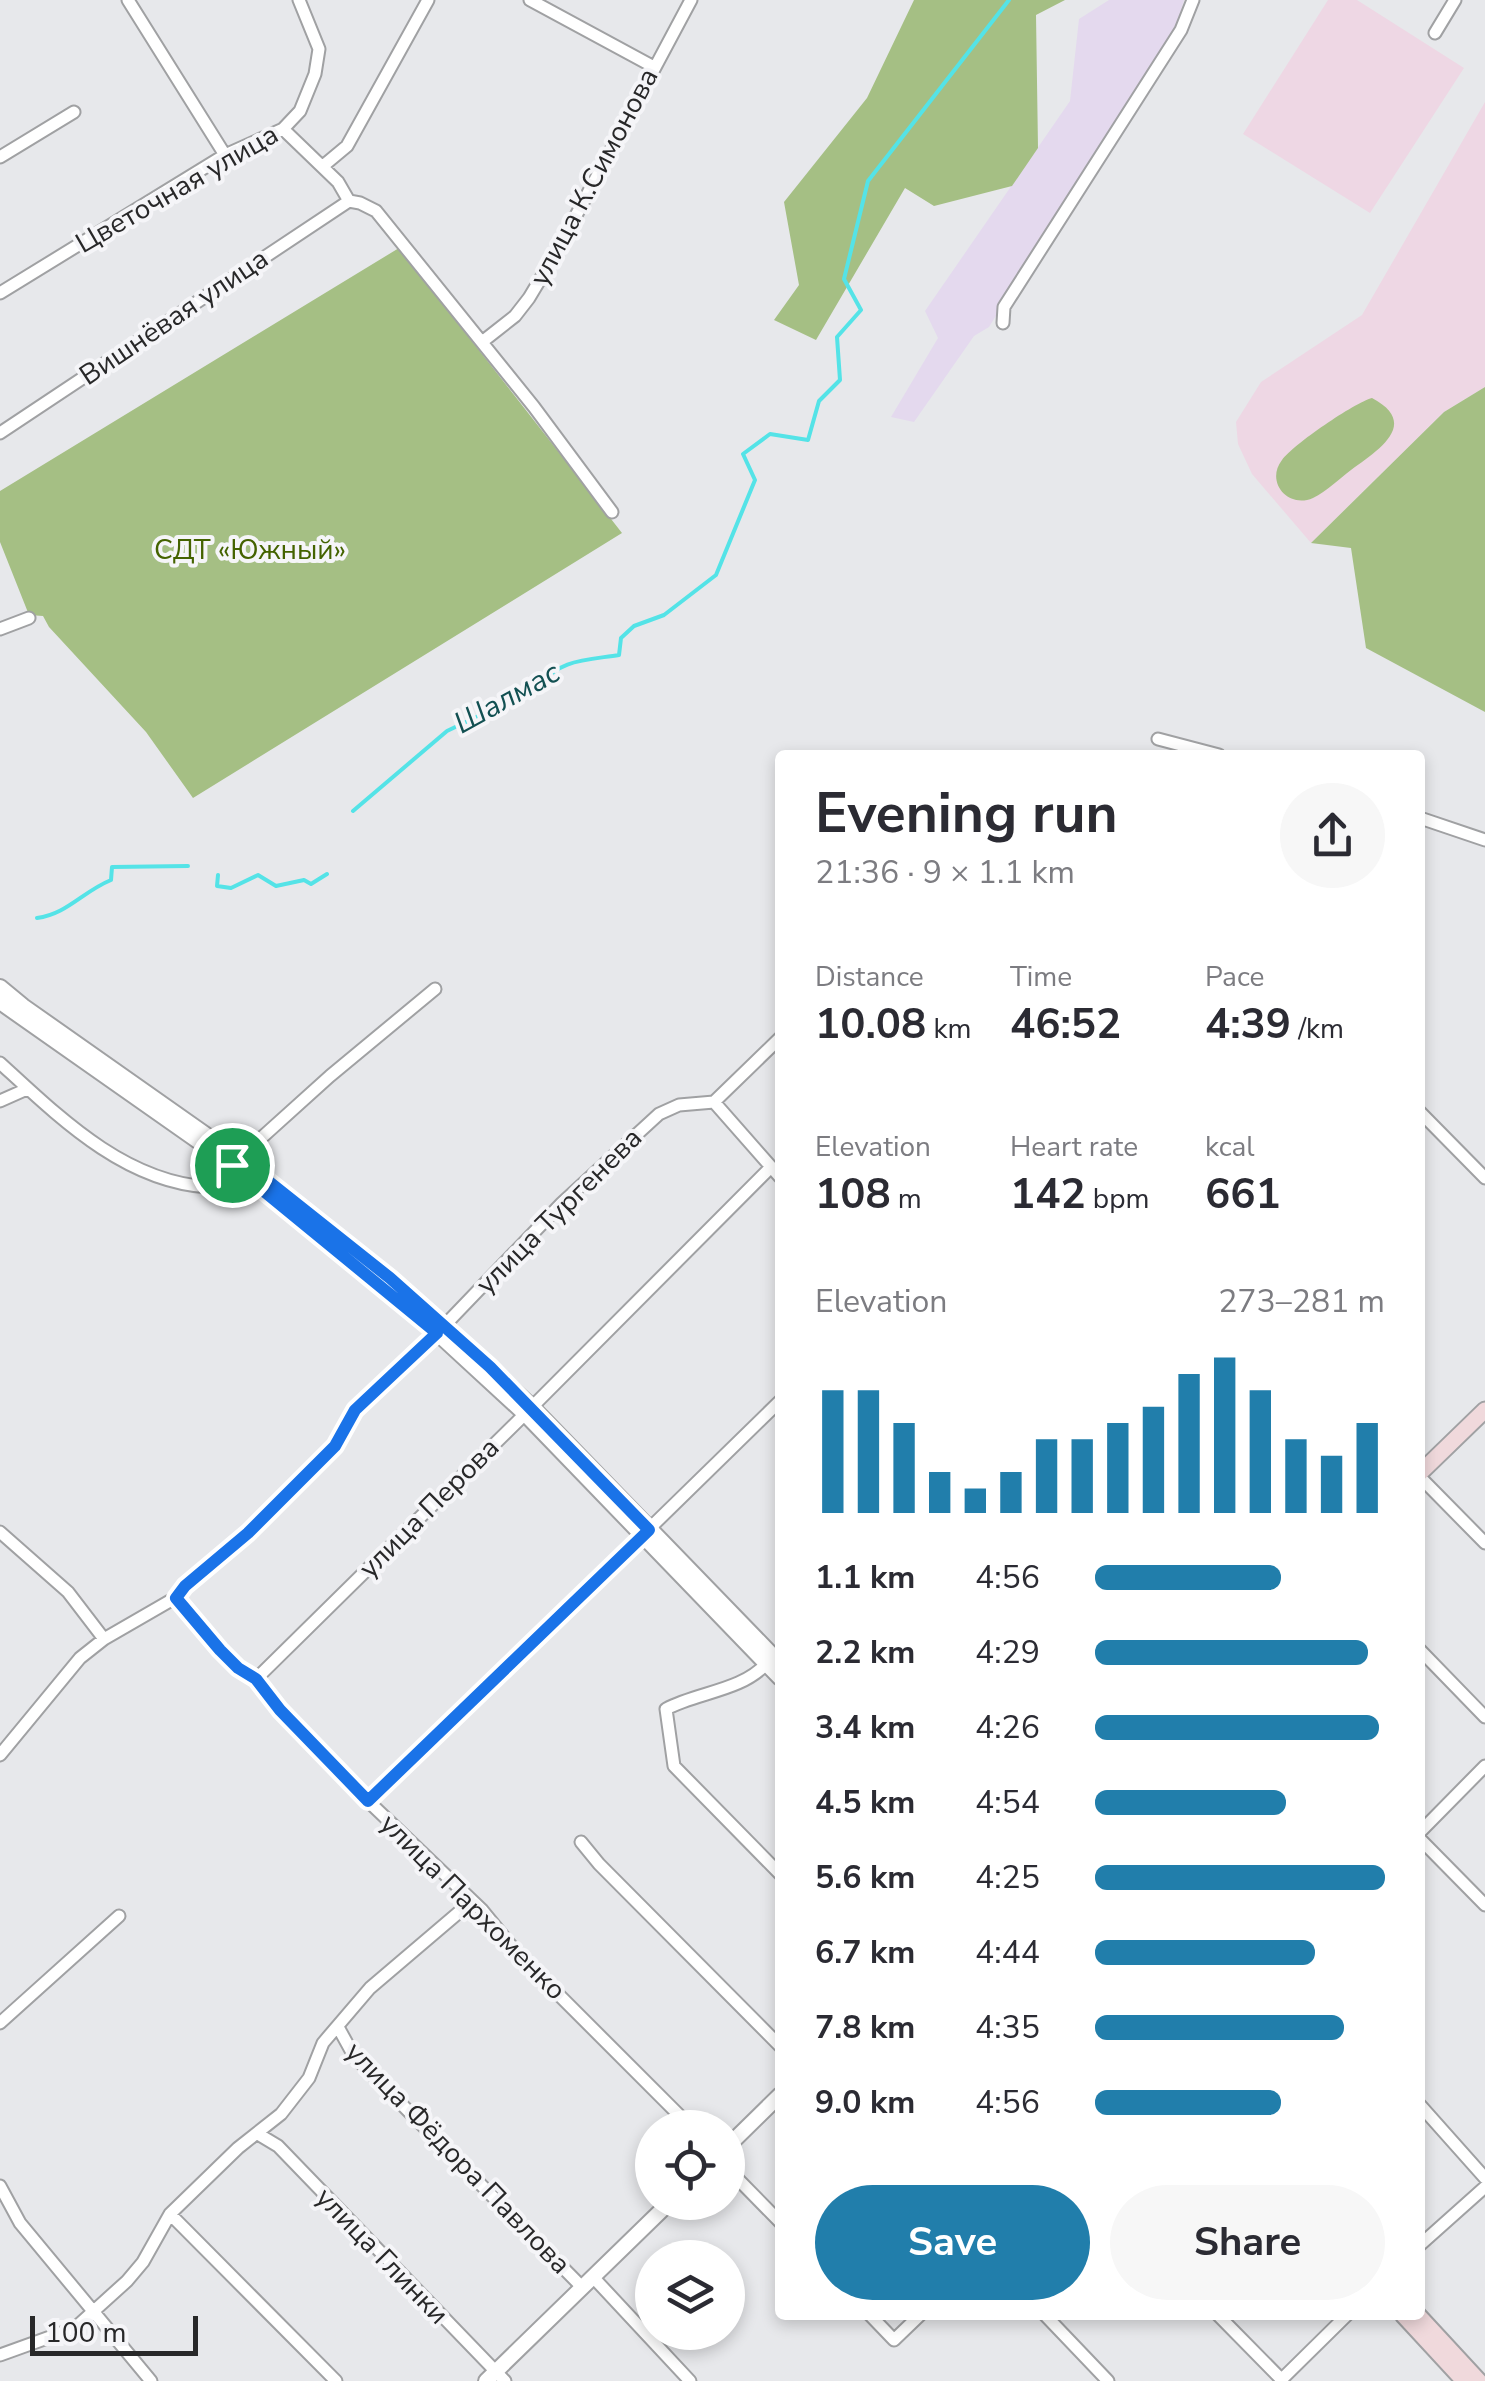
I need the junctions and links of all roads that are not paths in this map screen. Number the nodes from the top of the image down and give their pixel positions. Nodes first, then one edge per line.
1 (128, 0) edge
2 (300, 0) edge
3 (428, 0) edge
4 (530, 0) edge
5 (691, 0) edge
6 (1193, 0) edge
7 (1456, 0) edge
8 (1434, 33) dead end
9 (654, 67) junction
10 (74, 112) dead end
11 (283, 129) junction
12 (224, 154) junction
13 (0, 157) edge
14 (323, 166) junction
15 (349, 201) junction
16 (0, 293) edge
17 (1003, 323) dead end
18 (482, 342) junction
19 (0, 433) edge
20 (612, 512) dead end
21 (29, 618) dead end
22 (0, 629) edge
23 (1158, 739) dead end
24 (1200, 750) edge
25 (1425, 820) edge
26 (1485, 840) edge
27 (0, 987) edge
28 (435, 989) dead end
29 (0, 1002) edge
30 (775, 1043) edge
31 (0, 1063) edge
32 (27, 1088) junction
33 (0, 1101) edge
34 (714, 1102) junction
35 (1425, 1117) edge
36 (236, 1162) junction
37 (775, 1171) edge
38 (775, 1173) edge
39 (1485, 1178) edge
40 (441, 1329) junction
41 (775, 1406) edge
42 (528, 1410) junction
43 (1485, 1410) edge
44 (1425, 1470) edge
45 (1425, 1480) edge
46 (0, 1532) edge
47 (646, 1533) junction
48 (1485, 1543) edge
49 (176, 1598) junction
50 (104, 1639) junction
51 (1425, 1655) edge
52 (775, 1657) edge
53 (256, 1679) junction
54 (1485, 1717) edge
55 (0, 1755) edge
56 (1485, 1766) edge
57 (368, 1801) junction
58 (1425, 1827) edge
59 (581, 1842) dead end
60 (1425, 1845) edge
61 (775, 1869) edge
62 (471, 1902) junction
63 (1485, 1904) edge
64 (119, 1916) dead end
65 (0, 2023) edge
66 (338, 2027) junction
67 (775, 2041) edge
68 (775, 2100) edge
69 (674, 2110) edge
70 (1425, 2110) edge
71 (745, 2129) edge
72 (258, 2134) junction
73 (1485, 2178) edge
74 (0, 2186) edge
75 (745, 2186) edge
76 (1485, 2186) edge
77 (170, 2214) junction
78 (775, 2217) edge
79 (652, 2220) edge
80 (1425, 2240) edge
81 (588, 2282) junction
82 (94, 2312) junction
83 (875, 2320) edge
84 (915, 2320) edge
85 (1050, 2320) edge
86 (1223, 2320) edge
87 (1343, 2320) edge
88 (1408, 2320) edge
89 (1423, 2320) edge
90 (0, 2355) edge
91 (495, 2378) edge
92 (152, 2381) edge
93 (336, 2381) edge
94 (690, 2381) edge
95 (1108, 2381) edge
96 (1282, 2381) edge
97 (1464, 2381) edge
98 (1479, 2381) edge

1 - 12 street
2 - 11 street, Цветочная улица
3 - 14 street
4 - 9 street
5 - 9 street, улица К.Симонова
6 - 17 street
7 - 8 street
9 - 18 street, улица К.Симонова
10 - 13 street
11 - 12 street, Цветочная улица
11 - 14 street
12 - 16 street, Цветочная улица
14 - 15 street
15 - 18 street
15 - 19 street, Вишнёвая улица
18 - 20 street
21 - 22 street
23 - 24 street
25 - 26 street
27 - 36 street
28 - 36 street
29 - 36 street
30 - 34 street
31 - 32 street
32 - 33 street
32 - 36 street
34 - 37 street
34 - 40 street, улица Тургенева
35 - 39 street
36 - 40 street
38 - 42 street, улица Перова
40 - 42 street
40 - 49 street, улица Тургенева
41 - 47 street
42 - 47 street
42 - 53 street, улица Перова
43 - 44 main road
45 - 48 street
46 - 50 street
47 - 52 street
47 - 57 street
49 - 50 street, улица Тургенева
49 - 53 street, улица Пархоменко
50 - 55 street, улица Тургенева
51 - 54 street
52 - 61 street
53 - 57 street, улица Пархоменко
56 - 58 street
57 - 62 street, улица Пархоменко
59 - 67 street
60 - 63 street
62 - 66 street
62 - 69 street, улица Пархоменко
64 - 65 street
66 - 72 street
66 - 81 street, улица Фёдора Павлова
68 - 71 street
70 - 73 street
72 - 77 street
72 - 91 street, улица Глинки
74 - 82 street
75 - 78 street
76 - 80 street
77 - 82 street
77 - 93 street
79 - 81 street
81 - 91 street
81 - 94 street, улица Фёдора Павлова
82 - 90 street
82 - 92 street
83 - 84 street
85 - 95 street
86 - 96 street
87 - 96 street
88 - 97 main road
89 - 98 main road

